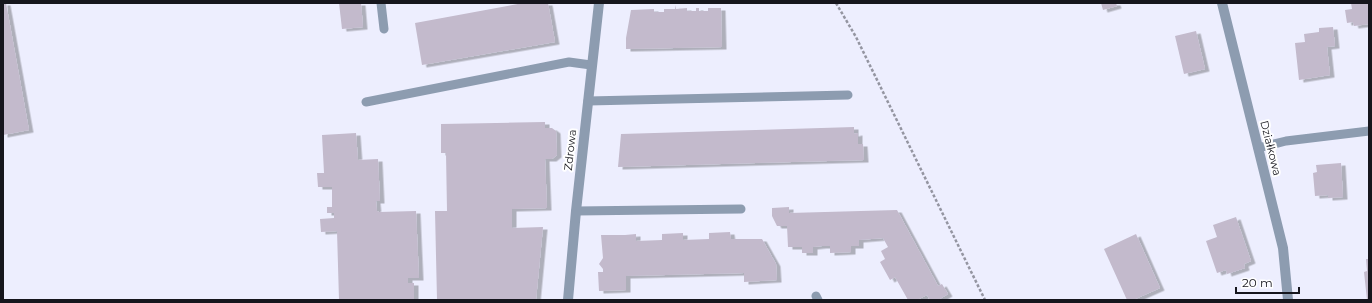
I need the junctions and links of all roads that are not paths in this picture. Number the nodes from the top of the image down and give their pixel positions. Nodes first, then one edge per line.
1 (381, 3) edge
2 (599, 3) edge
3 (1222, 3) edge
4 (384, 29) dead end
5 (591, 65) junction
6 (848, 95) dead end
7 (588, 101) junction
8 (366, 102) dead end
9 (1369, 131) edge
10 (1258, 148) junction
11 (741, 209) dead end
12 (576, 212) junction
13 (568, 300) edge
14 (1288, 300) edge

1 - 4 lane
2 - 5 street, Zdrowa
3 - 10 street, Działkowa
5 - 7 street, Zdrowa
5 - 8 lane
6 - 7 lane
7 - 12 street, Zdrowa
9 - 10 lane
10 - 14 street, Działkowa
11 - 12 lane
12 - 13 street, Zdrowa

